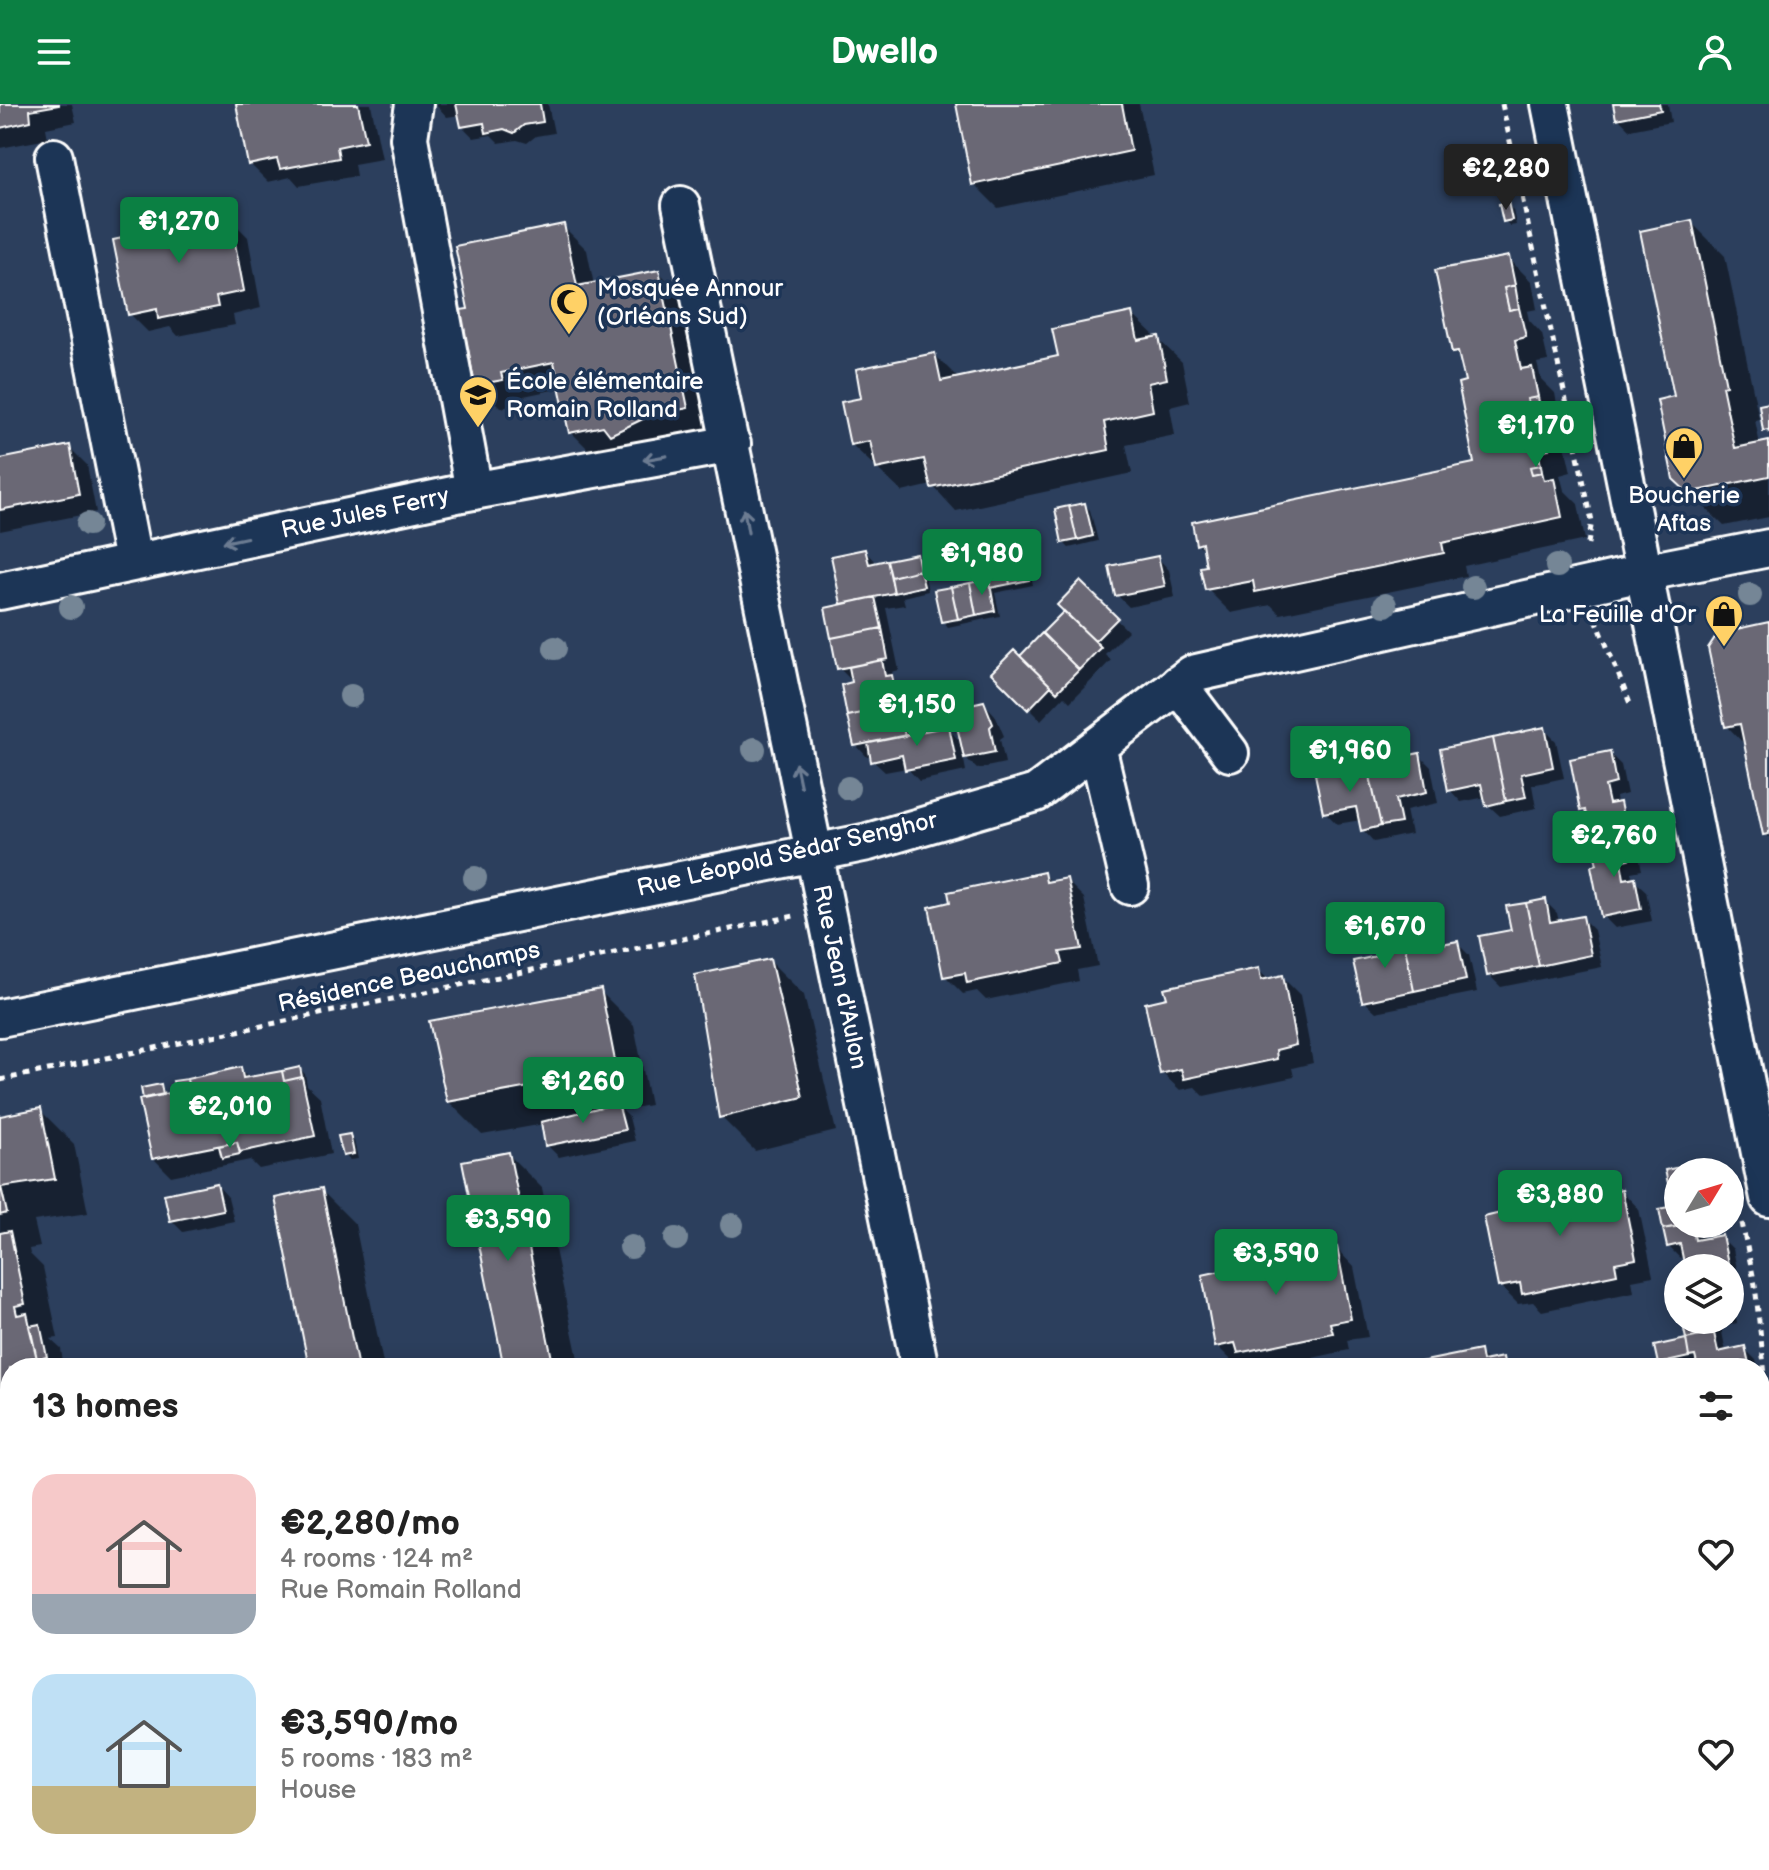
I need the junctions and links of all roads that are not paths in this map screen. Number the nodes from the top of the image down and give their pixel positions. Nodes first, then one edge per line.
1 (414, 104) edge
2 (1550, 104) edge
3 (54, 157) dead end
4 (681, 205) dead end
5 (732, 444) junction
6 (474, 491) junction
7 (1769, 548) edge
8 (133, 561) junction
9 (1642, 573) junction
10 (0, 591) edge
11 (1178, 684) junction
12 (1097, 746) junction
13 (1230, 753) dead end
14 (814, 852) junction
15 (1130, 886) dead end
16 (0, 1018) edge
17 (1769, 1198) edge
18 (918, 1358) edge

1 - 6 street
2 - 9 street
3 - 8 street
4 - 5 street, Rue Jean d'Aulon
5 -> 6 street, Rue Jules Ferry
14 -> 5 street, Rue Jean d'Aulon
6 -> 8 street, Rue Jules Ferry
7 - 9 street, Rue Léopold Sédar Senghor
8 - 10 street, Rue Jules Ferry
9 - 11 street, Rue Léopold Sédar Senghor
9 - 17 street
11 - 12 street, Rue Léopold Sédar Senghor
11 - 13 street
12 - 14 street, Rue Léopold Sédar Senghor
12 - 15 street
14 - 16 street, Rue Léopold Sédar Senghor
14 - 18 street, Rue Jean d'Aulon

